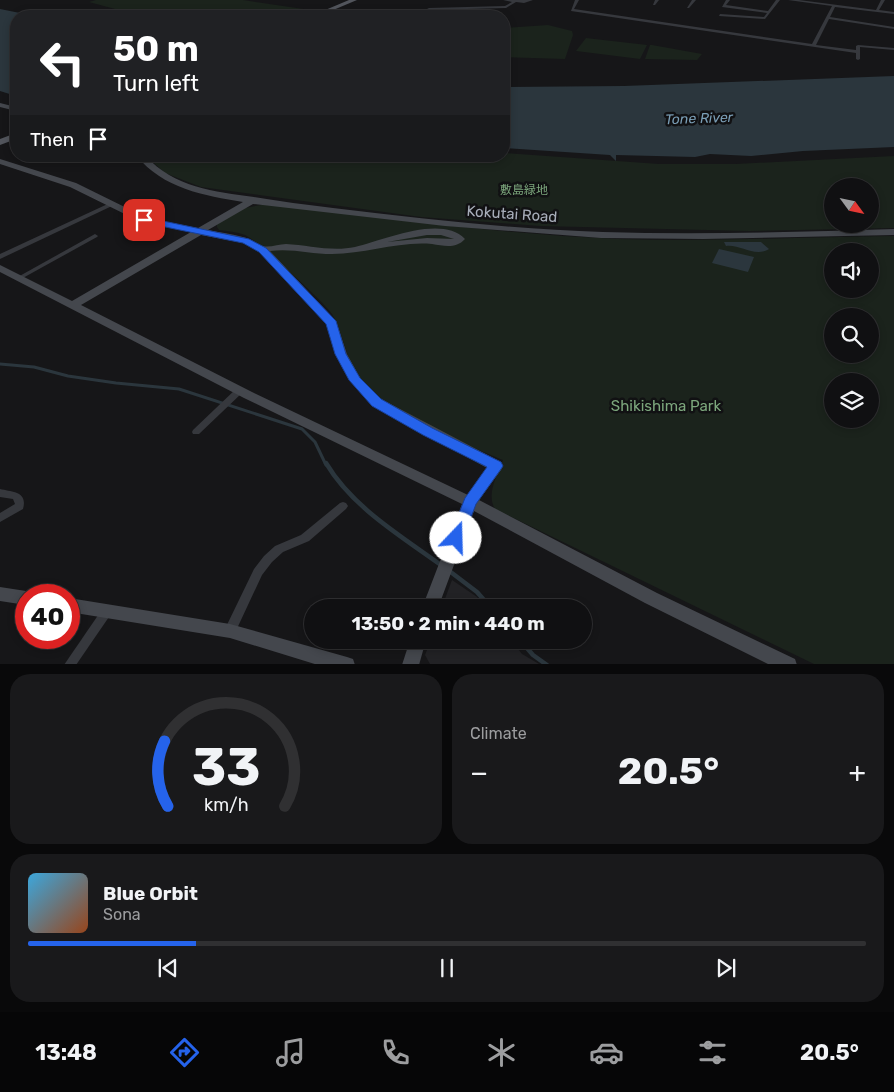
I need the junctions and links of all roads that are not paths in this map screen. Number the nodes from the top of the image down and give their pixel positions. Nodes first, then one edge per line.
1 (354, 0) edge
2 (363, 0) edge
3 (505, 0) edge
4 (531, 0) edge
5 (570, 0) edge
6 (576, 0) edge
7 (694, 0) edge
8 (726, 0) edge
9 (778, 0) edge
10 (790, 0) edge
11 (797, 0) edge
12 (853, 0) edge
13 (883, 0) edge
14 (516, 1) junction
15 (834, 6) junction
16 (688, 7) dead end
17 (849, 8) junction
18 (429, 9) dead end
19 (329, 10) edge
20 (338, 10) edge
21 (877, 11) junction
22 (768, 12) junction
23 (894, 13) edge
24 (720, 15) dead end
25 (828, 18) junction
26 (894, 28) edge
27 (814, 45) junction
28 (894, 49) edge
29 (858, 52) junction
30 (858, 59) dead end
31 (0, 161) edge
32 (148, 162) edge
33 (253, 200) junction
34 (112, 204) junction
35 (200, 232) junction
36 (894, 232) edge
37 (95, 236) dead end
38 (360, 248) junction
39 (263, 250) junction
40 (0, 257) edge
41 (0, 268) edge
42 (18, 278) junction
43 (73, 305) junction
44 (240, 390) junction
45 (196, 432) dead end
46 (0, 493) edge
47 (470, 502) junction
48 (343, 506) dead end
49 (0, 518) edge
50 (0, 594) edge
51 (15, 596) edge
52 (433, 599) edge
53 (80, 607) edge
54 (107, 611) junction
55 (230, 631) junction
56 (415, 649) edge
57 (304, 659) edge
58 (69, 664) edge
59 (347, 664) edge
60 (410, 664) edge
61 (789, 664) edge

1 - 19 main road
2 - 20 main road
3 - 14 street
4 - 14 street
5 - 6 street
6 - 27 street
7 - 16 street
8 - 22 street
9 - 22 street
10 - 11 street
11 - 15 street
12 - 17 street
13 - 21 street
14 - 18 street
15 - 17 street
15 - 25 street
17 - 21 street
21 - 23 street
22 - 24 street
25 - 26 street
25 - 27 street
27 - 29 street
28 - 29 street
29 - 30 street
31 - 34 street
32 - 33 street, Kokutai Road
33 - 35 street
33 - 36 street, Kokutai Road
34 - 35 street
34 - 40 street
35 - 39 street
35 - 43 street
37 - 42 street
38 - 38 street
38 - 39 street
39 - 47 street
41 - 42 street
42 - 43 street
43 - 44 street
44 - 45 street
44 - 47 street
46 - 49 street
47 - 52 street
47 - 61 street
48 - 55 street
50 - 51 street
53 - 54 street
54 - 55 street
54 - 58 street
55 - 57 street
56 - 60 street
57 - 59 street

